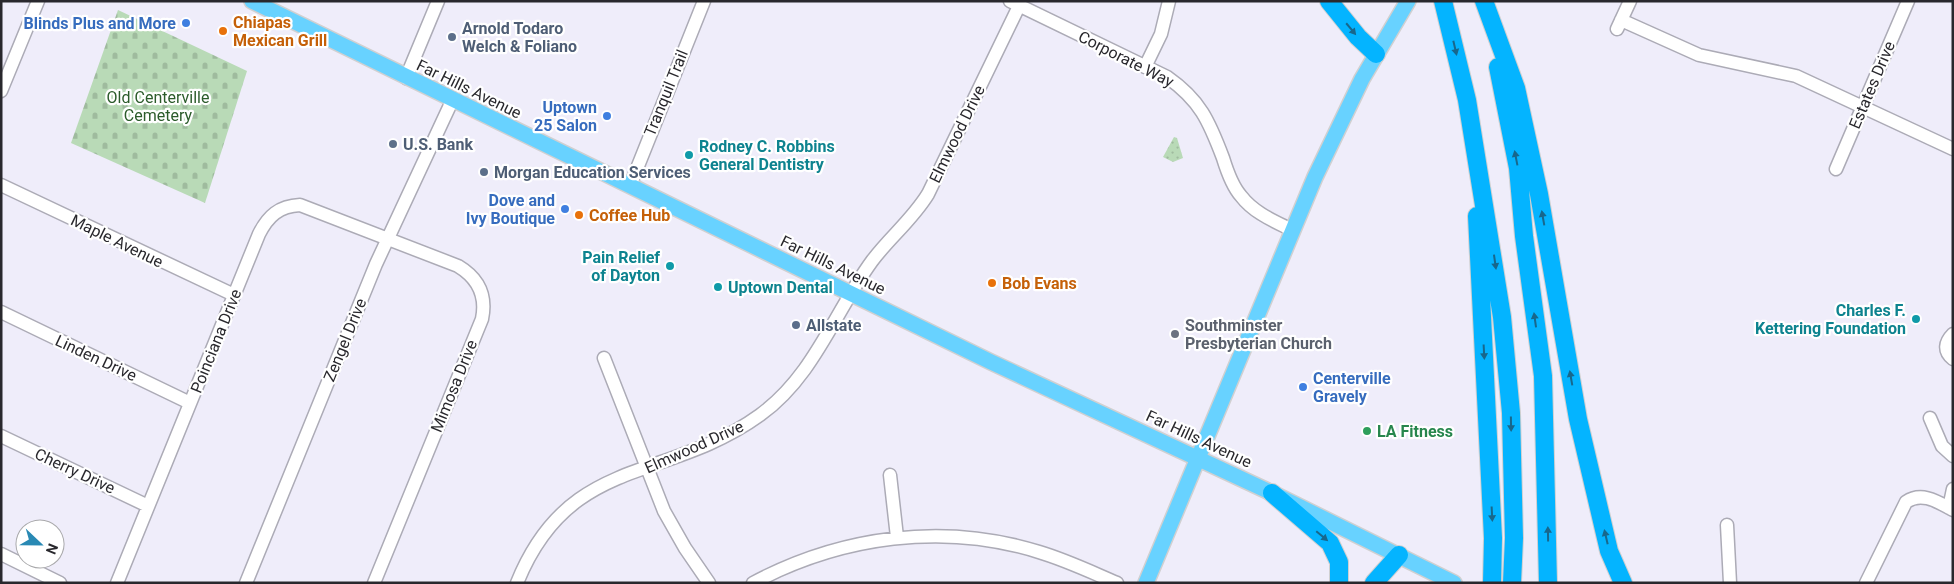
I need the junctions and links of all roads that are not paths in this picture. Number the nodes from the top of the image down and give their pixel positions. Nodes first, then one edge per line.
1 (38, 1) edge
2 (252, 1) edge
3 (438, 1) edge
4 (704, 1) edge
5 (1169, 1) edge
6 (1329, 1) edge
7 (1408, 1) edge
8 (1443, 1) edge
9 (1483, 1) edge
10 (1630, 1) edge
11 (1908, 1) edge
12 (1014, 3) edge
13 (1376, 54) junction
14 (1145, 67) junction
15 (406, 78) junction
16 (1, 91) edge
17 (452, 101) junction
18 (1863, 108) junction
19 (1474, 146) junction
20 (1953, 149) edge
21 (1836, 169) dead end
22 (1, 185) edge
23 (630, 186) junction
24 (1292, 230) junction
25 (387, 237) junction
26 (850, 292) junction
27 (234, 295) junction
28 (1, 312) edge
29 (1953, 334) edge
30 (604, 358) dead end
31 (1953, 359) edge
32 (190, 402) junction
33 (1930, 418) dead end
34 (1, 436) edge
35 (1953, 456) edge
36 (1198, 459) junction
37 (646, 468) junction
38 (890, 475) dead end
39 (1953, 489) edge
40 (1272, 492) junction
41 (148, 506) junction
42 (1951, 509) edge
43 (1727, 525) dead end
44 (897, 537) junction
45 (1, 554) edge
46 (1399, 555) junction
47 (60, 583) edge
48 (116, 583) edge
49 (246, 583) edge
50 (374, 583) edge
51 (517, 583) edge
52 (709, 583) edge
53 (753, 583) edge
54 (1117, 583) edge
55 (1146, 583) edge
56 (1338, 583) edge
57 (1374, 583) edge
58 (1454, 583) edge
59 (1492, 583) edge
60 (1512, 583) edge
61 (1548, 583) edge
62 (1623, 583) edge
63 (1730, 583) edge
64 (1866, 583) edge

1 - 16 street
2 - 15 main road, Far Hills Avenue
3 - 15 street
4 - 23 street, Tranquil Trail
5 - 14 street
6 -> 13 highway
7 - 13 main road
8 -> 19 highway
61 -> 9 highway
62 -> 9 highway
10 - 18 street
11 - 18 street, Estates Drive
12 - 14 street, Corporate Way
12 - 26 street, Elmwood Drive
13 - 24 main road
14 - 24 street, Corporate Way
15 - 17 main road, Far Hills Avenue
17 - 23 main road, Far Hills Avenue
17 - 25 street, Zengel Drive
18 - 20 street
18 - 21 street, Estates Drive
19 -> 59 highway
19 -> 60 highway
22 - 27 street, Maple Avenue
23 - 26 main road, Far Hills Avenue
24 - 36 main road
25 - 27 street, Poinciana Drive
25 - 49 street, Zengel Drive
25 - 50 street, Mimosa Drive
26 - 36 main road, Far Hills Avenue
26 - 37 street, Elmwood Drive
27 - 32 street, Poinciana Drive
28 - 32 street, Linden Drive
29 - 31 street
30 - 37 street
32 - 41 street, Poinciana Drive
33 - 35 street
34 - 41 street, Cherry Drive
36 - 40 main road, Far Hills Avenue
36 - 55 main road
37 - 51 street, Elmwood Drive
37 - 52 street
38 - 44 street
39 - 42 street
40 - 46 main road, Far Hills Avenue
40 -> 56 highway
41 - 48 street, Poinciana Drive
42 - 64 street
43 - 63 street
44 - 53 street
44 - 54 street
45 - 47 street
46 - 57 highway
46 - 58 main road, Far Hills Avenue

